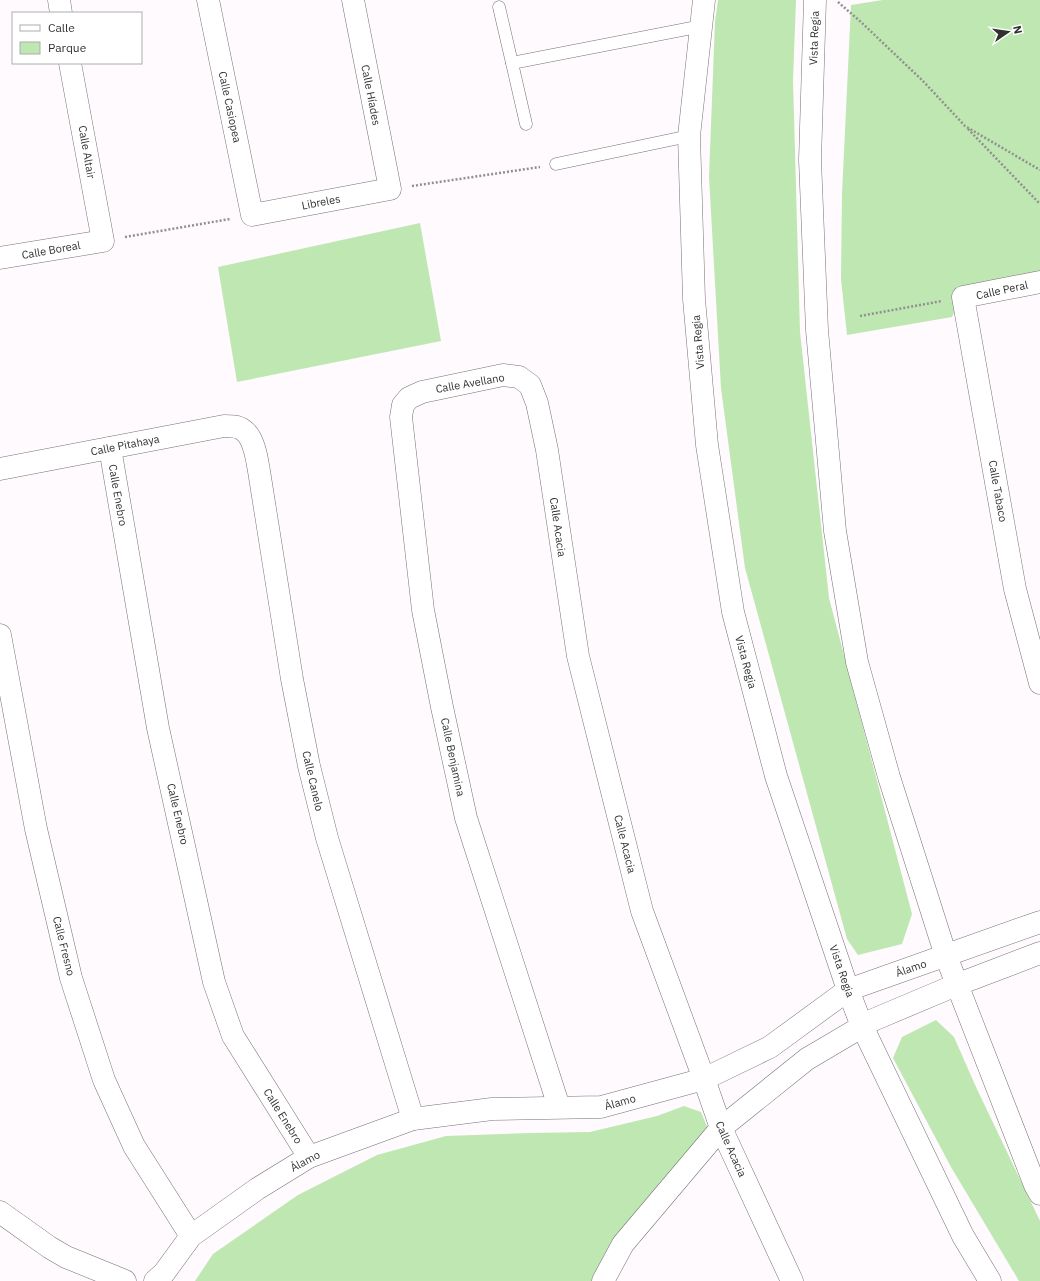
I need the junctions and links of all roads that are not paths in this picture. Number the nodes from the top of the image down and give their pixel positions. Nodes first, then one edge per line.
1 (59, 0) edge
2 (208, 0) edge
3 (353, 0) edge
4 (704, 0) edge
5 (815, 0) edge
6 (499, 7) dead end
7 (61, 12) edge
8 (702, 26) junction
9 (512, 63) junction
10 (70, 64) edge
11 (526, 124) dead end
12 (689, 136) junction
13 (556, 164) road end
14 (390, 189) joint
15 (252, 215) joint
16 (103, 241) joint
17 (0, 258) edge
18 (1040, 282) edge
19 (964, 298) joint
20 (530, 385) joint
21 (409, 398) joint
22 (248, 435) joint
23 (110, 448) junction
24 (0, 469) edge
25 (0, 635) edge
26 (1040, 683) edge
27 (1040, 922) edge
28 (1040, 953) edge
29 (946, 956) junction
30 (956, 985) junction
31 (848, 990) junction
32 (862, 1026) junction
33 (704, 1079) junction
34 (559, 1107) junction
35 (413, 1119) junction
36 (721, 1128) junction
37 (308, 1157) junction
38 (1040, 1194) edge
39 (0, 1212) edge
40 (191, 1236) junction
41 (125, 1281) edge
42 (155, 1281) edge
43 (603, 1281) edge
44 (792, 1281) edge
45 (990, 1281) edge

1 - 7 street
2 - 15 street, Calle Casiopea
3 - 14 street, Calle Híades
4 - 8 street, Vista Regia
5 - 29 street, Vista Regia
6 - 9 lane
8 - 9 lane
8 - 12 street, Vista Regia
9 - 11 lane
10 - 16 street, Calle Altair
12 - 13 lane
12 - 31 street, Vista Regia
14 - 15 street, Libreles
16 - 17 street, Calle Boreal
18 - 19 street, Calle Peral
19 - 26 street, Calle Tabaco
20 - 21 street, Calle Avellano
20 - 33 street, Calle Acacia
21 - 34 street, Calle Benjamina
22 - 23 street, Calle Pitahaya
22 - 35 street, Calle Canelo
23 - 24 street, Calle Pitahaya
23 - 37 street, Calle Enebro
25 - 40 street, Calle Fresno
27 - 29 street, Álamo
28 - 30 street
29 - 30 street, Vista Regia
29 - 31 street, Álamo
30 - 32 street
30 - 38 street, Vista Regia
31 - 32 street, Vista Regia
31 - 33 street, Álamo
32 - 36 street
32 - 45 street, Vista Regia
33 - 34 street, Álamo
33 - 36 street, Calle Acacia
34 - 35 street, Álamo
35 - 37 street, Álamo
36 - 43 street
36 - 44 street, Calle Acacia
37 - 40 street, Álamo
39 - 41 street
40 - 42 street, Álamo

